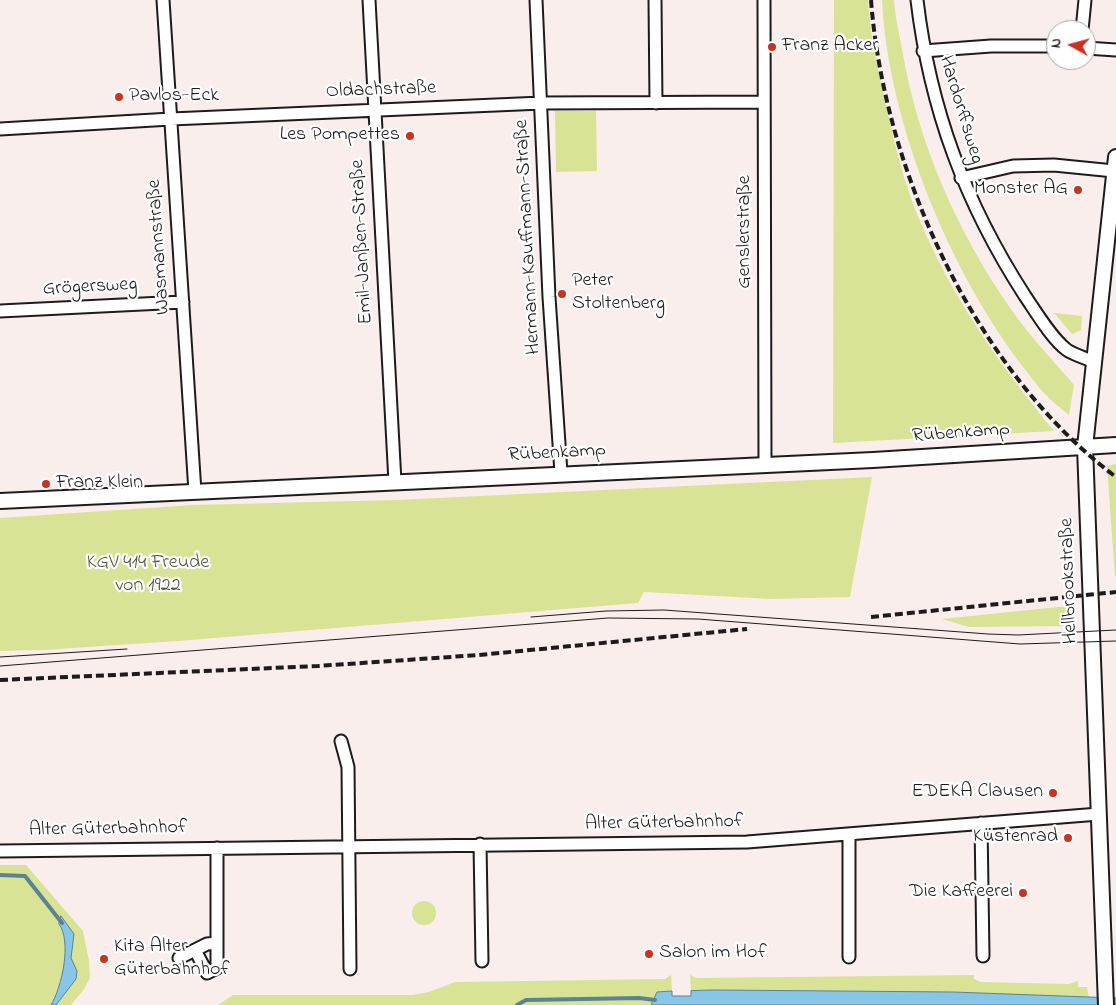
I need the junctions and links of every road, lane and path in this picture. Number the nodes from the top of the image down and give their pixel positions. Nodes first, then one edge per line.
1 (164, 0) edge
2 (369, 0) edge
3 (536, 0) edge
4 (655, 0) edge
5 (764, 0) edge
6 (916, 0) edge
7 (1085, 0) edge
8 (1083, 20) edge
9 (1046, 46) edge
10 (1096, 49) edge
11 (1116, 50) edge
12 (923, 52) junction
13 (764, 102) junction
14 (542, 103) junction
15 (656, 103) junction
16 (375, 110) junction
17 (171, 118) junction
18 (0, 129) edge
19 (1115, 164) edge
20 (961, 178) junction
21 (183, 302) junction
22 (0, 312) edge
23 (1094, 362) junction
24 (1116, 446) edge
25 (1085, 447) junction
26 (765, 465) junction
27 (561, 473) junction
28 (395, 482) junction
29 (195, 492) junction
30 (0, 501) edge
31 (341, 741) dead end
32 (1099, 814) junction
33 (981, 823) junction
34 (849, 835) junction
35 (480, 844) junction
36 (349, 845) junction
37 (217, 848) junction
38 (0, 850) edge
39 (217, 943) junction
40 (195, 950) junction
41 (983, 956) dead end
42 (850, 957) dead end
43 (179, 958) dead end
44 (482, 961) dead end
45 (350, 969) dead end
46 (1106, 1001) edge

1 - 17 street, Wasmannstraße
2 - 16 street, Emil-Janßen-Straße
3 - 14 street, Hermann-Kauffmann-Straße
4 - 15 street
5 - 13 street, Genslerstraße
6 - 12 street, Hardorffsweg
7 - 8 street
9 - 12 street
10 - 11 street
12 - 20 street, Hardorffsweg
13 - 15 street, Oldachstraße
13 - 26 street, Genslerstraße
14 - 15 street, Oldachstraße
14 - 16 street, Oldachstraße
14 - 27 street, Hermann-Kauffmann-Straße
16 - 17 street, Oldachstraße
16 - 28 street, Emil-Janßen-Straße
17 - 18 street, Oldachstraße
17 - 21 street, Wasmannstraße
19 - 20 street
19 - 23 street, Hellbrookstraße
20 - 23 street, Hardorffsweg
21 - 22 street, Grögersweg
21 - 29 street, Wasmannstraße
23 - 25 street, Hellbrookstraße
24 - 25 street, Rübenkamp
25 - 26 street, Rübenkamp
25 - 32 street, Hellbrookstraße
26 - 27 street, Rübenkamp
27 - 28 street, Rübenkamp
28 - 29 street, Rübenkamp
29 - 30 street, Rübenkamp
31 - 36 street
32 - 33 street, Alter Güterbahnhof
32 - 46 street, Hellbrookstraße
33 - 34 street, Alter Güterbahnhof
33 - 41 street
34 - 35 street, Alter Güterbahnhof
34 - 42 street
35 - 36 street, Alter Güterbahnhof
35 - 44 street
36 - 37 street, Alter Güterbahnhof
36 - 45 street
37 - 38 street, Alter Güterbahnhof
37 - 39 street
39 - 40 street
39 - 40 street
40 - 43 street

